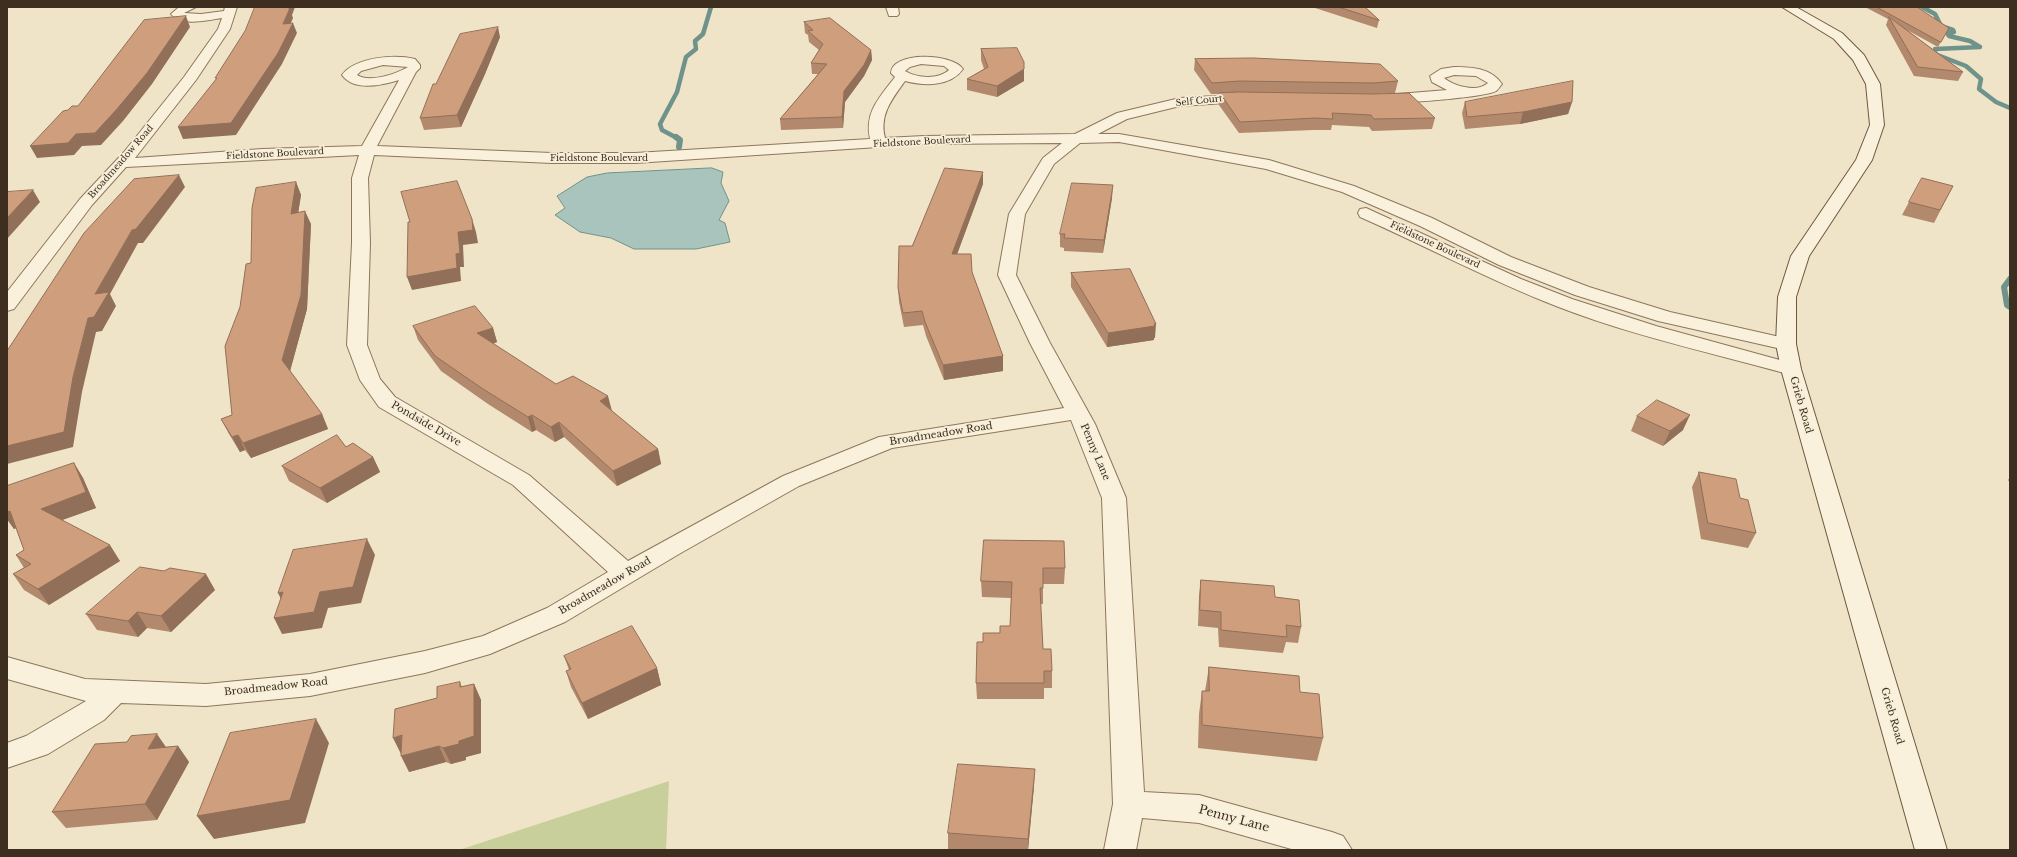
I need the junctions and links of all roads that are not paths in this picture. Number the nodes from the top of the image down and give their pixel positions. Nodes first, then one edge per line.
1 (190, 7) edge
2 (1788, 7) edge
3 (229, 10) edge
4 (410, 72) dead end
5 (902, 76) dead end
6 (1473, 92) dead end
7 (1262, 98) edge
8 (1371, 100) edge
9 (1075, 140) junction
10 (879, 144) junction
11 (367, 151) junction
12 (122, 163) junction
13 (7, 305) edge
14 (1786, 344) junction
15 (1791, 369) junction
16 (1078, 412) junction
17 (626, 574) junction
18 (7, 668) edge
19 (114, 691) junction
20 (7, 756) edge
21 (1129, 804) junction
22 (1120, 850) edge
23 (1336, 850) edge
24 (1931, 850) edge

1 - 3 street, Broadmeadow Road
2 - 14 street, Grieb Road
3 - 12 street, Broadmeadow Road
4 - 11 street, Pondside Drive
5 - 10 street
6 - 8 street
7 - 9 street, Self Court
9 - 10 street, Fieldstone Boulevard
9 - 14 street, Fieldstone Boulevard
9 - 15 street, Fieldstone Boulevard
9 - 16 street, Penny Lane
10 - 11 street, Fieldstone Boulevard
11 - 12 street, Fieldstone Boulevard
11 - 17 street, Pondside Drive
12 - 13 street, Broadmeadow Road
14 - 15 street, Grieb Road
15 - 24 street, Grieb Road
16 - 17 street, Broadmeadow Road
16 - 21 street, Penny Lane
17 - 19 street, Broadmeadow Road
18 - 19 street, Broadmeadow Road
19 - 20 street
21 - 22 street, Penny Lane
21 - 23 street, Penny Lane

